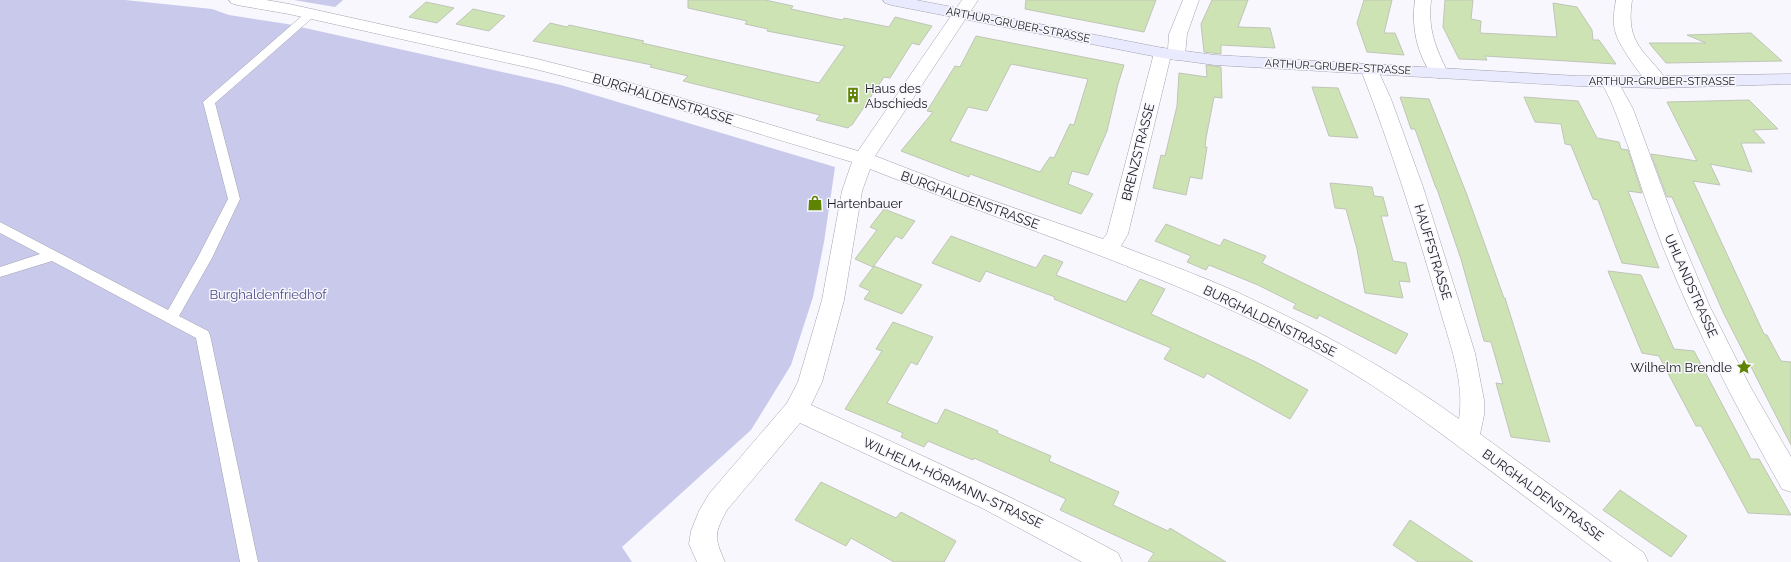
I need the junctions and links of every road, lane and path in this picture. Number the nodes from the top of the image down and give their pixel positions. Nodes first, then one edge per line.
1 (237, 0) edge
2 (891, 0) edge
3 (1191, 0) edge
4 (1423, 0) edge
5 (1624, 0) edge
6 (966, 7) edge
7 (307, 17) dead end
8 (1169, 54) junction
9 (1370, 70) junction
10 (1439, 73) junction
11 (1791, 79) edge
12 (1610, 82) junction
13 (1659, 82) junction
14 (863, 159) junction
15 (0, 226) edge
16 (1108, 249) junction
17 (53, 255) junction
18 (0, 272) edge
19 (171, 317) junction
20 (796, 410) junction
21 (1466, 439) junction
22 (1791, 481) edge
23 (249, 562) edge
24 (711, 562) edge
25 (1108, 562) edge
26 (1634, 562) edge

1 - 14 street, BURGHALDENSTRASSE
2 - 6 street, ARTHUR-GRUBER-STRASSE
3 - 8 street, BRENZSTRASSE
4 - 10 street
5 - 13 street
6 - 8 street, ARTHUR-GRUBER-STRASSE
6 - 14 street
7 - 19 lane
8 - 9 street, ARTHUR-GRUBER-STRASSE
8 - 16 street, BRENZSTRASSE
9 - 10 street, ARTHUR-GRUBER-STRASSE
9 - 21 street, HAUFFSTRASSE
10 - 12 street, ARTHUR-GRUBER-STRASSE
11 - 13 street, ARTHUR-GRUBER-STRASSE
12 - 13 street, ARTHUR-GRUBER-STRASSE
12 - 22 street, UHLANDSTRASSE
14 - 16 street, BURGHALDENSTRASSE
14 - 20 street
15 - 17 lane
16 - 21 street, BURGHALDENSTRASSE
17 - 18 lane
17 - 19 lane
19 - 23 lane
20 - 24 street
20 - 25 street, WILHELM-HÖRMANN-STRASSE
21 - 26 street, BURGHALDENSTRASSE

